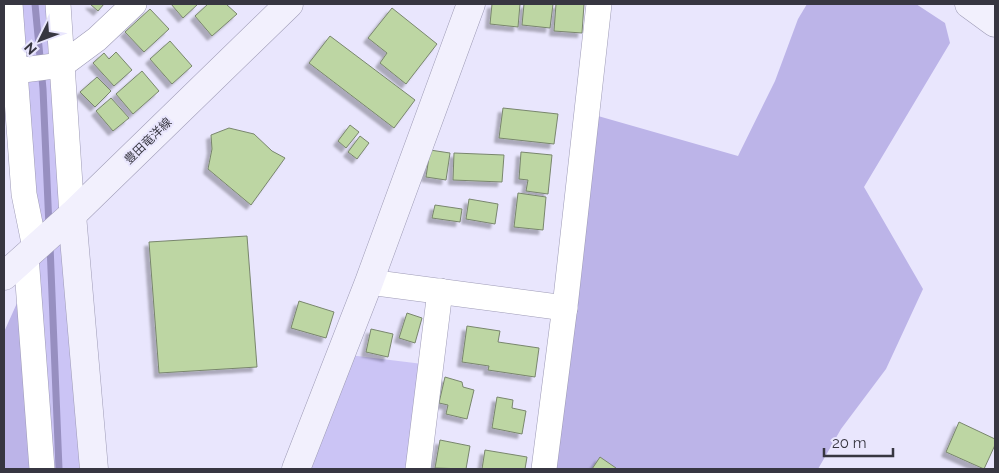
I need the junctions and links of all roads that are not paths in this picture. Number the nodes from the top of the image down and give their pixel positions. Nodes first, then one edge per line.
1 (10, 4) edge
2 (58, 4) edge
3 (134, 4) edge
4 (289, 4) edge
5 (471, 4) edge
6 (599, 4) edge
7 (62, 65) junction
8 (15, 71) junction
9 (72, 215) junction
10 (31, 252) junction
11 (4, 276) edge
12 (369, 282) junction
13 (440, 291) junction
14 (565, 308) junction
15 (302, 468) edge
16 (42, 469) edge
17 (94, 469) edge
18 (418, 469) edge
19 (544, 469) edge

1 - 8 street
2 - 7 street
3 - 7 street
4 - 9 street, 豊田竜洋線
5 - 12 street
6 - 14 street
7 - 8 street
7 - 9 street
8 - 10 street
9 - 10 street, 豊田竜洋線
9 - 17 street
10 - 11 street, 豊田竜洋線
10 - 16 street
12 - 13 street
12 - 15 street
13 - 14 street
13 - 18 street
14 - 19 street

